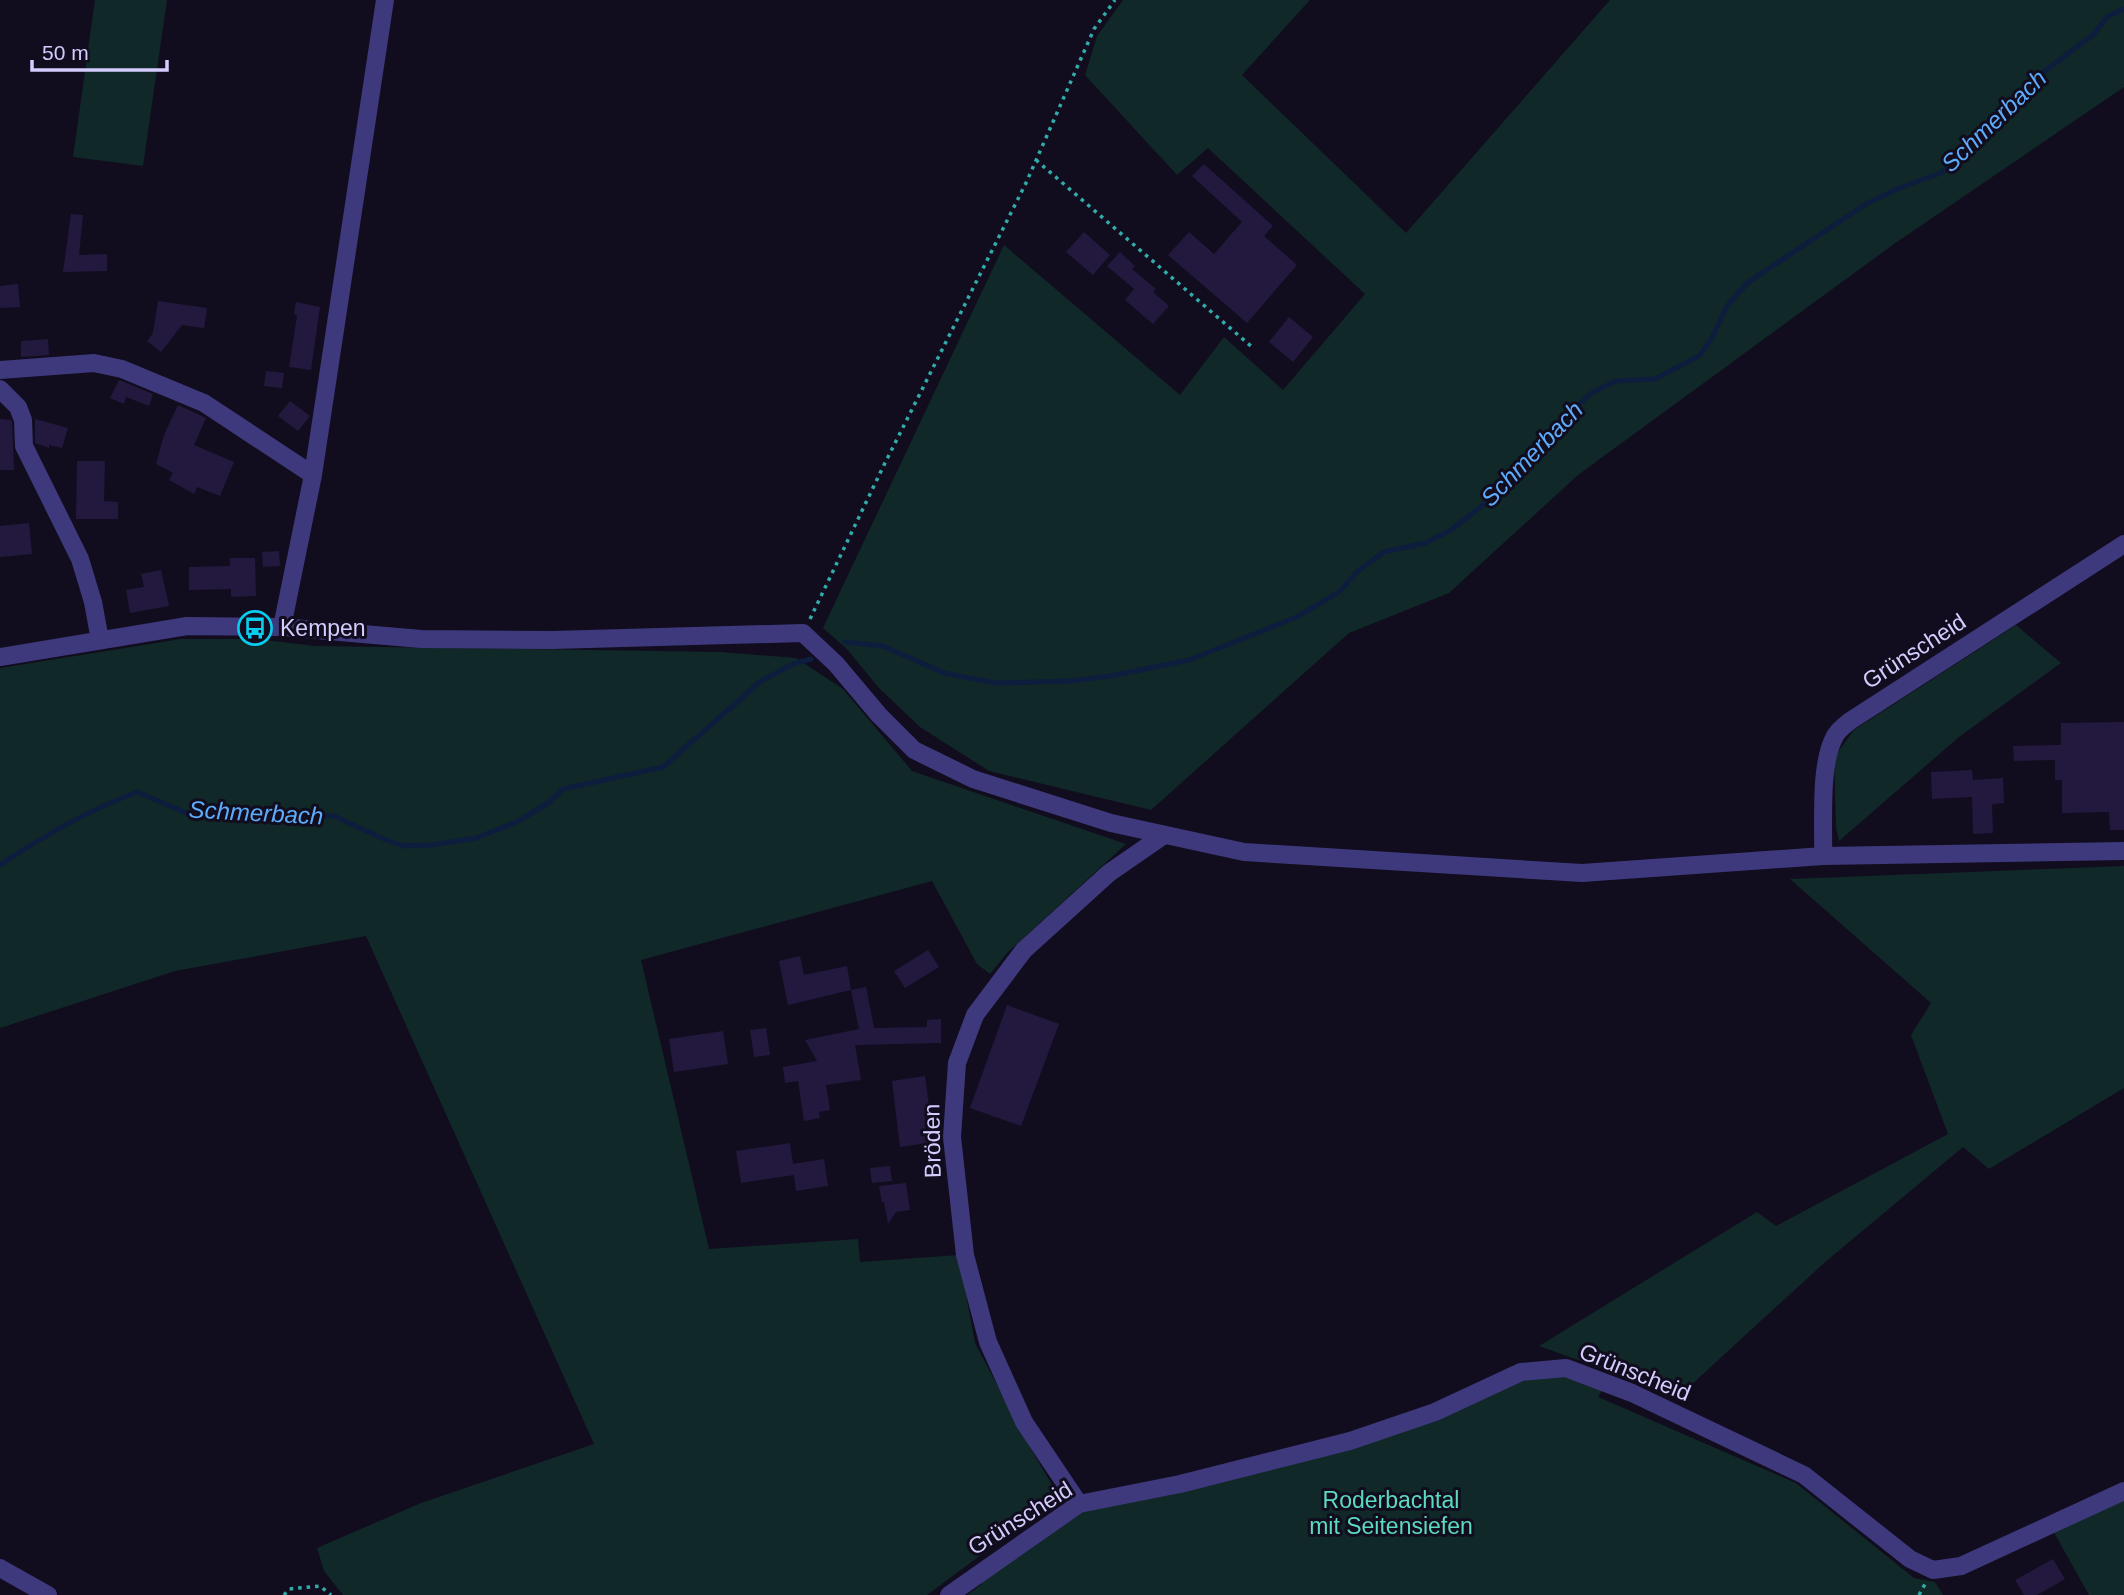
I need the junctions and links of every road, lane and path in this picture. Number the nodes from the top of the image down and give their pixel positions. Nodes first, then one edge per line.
1 (385, 0) edge
2 (1115, 0) edge
3 (1036, 160) junction
4 (1252, 347) dead end
5 (0, 370) edge
6 (0, 389) edge
7 (313, 475) junction
8 (2124, 544) edge
9 (282, 627) junction
10 (803, 633) junction
11 (100, 640) junction
12 (0, 657) edge
13 (1164, 835) junction
14 (2124, 851) edge
15 (1822, 856) junction
16 (2124, 1491) edge
17 (1079, 1504) junction
18 (0, 1568) edge
19 (48, 1595) edge
20 (284, 1595) edge
21 (331, 1595) edge
22 (948, 1595) edge

1 - 7 street
2 - 3 path
3 - 4 path
3 - 10 path
5 - 7 street
6 - 11 street
7 - 9 street
8 - 15 street, Grünscheid
9 - 10 street
9 - 11 street
10 - 13 street
11 - 12 street
13 - 15 street
13 - 17 street, Bröden
14 - 15 street
16 - 17 street, Grünscheid
17 - 22 street, Grünscheid
18 - 19 street
20 - 21 path

